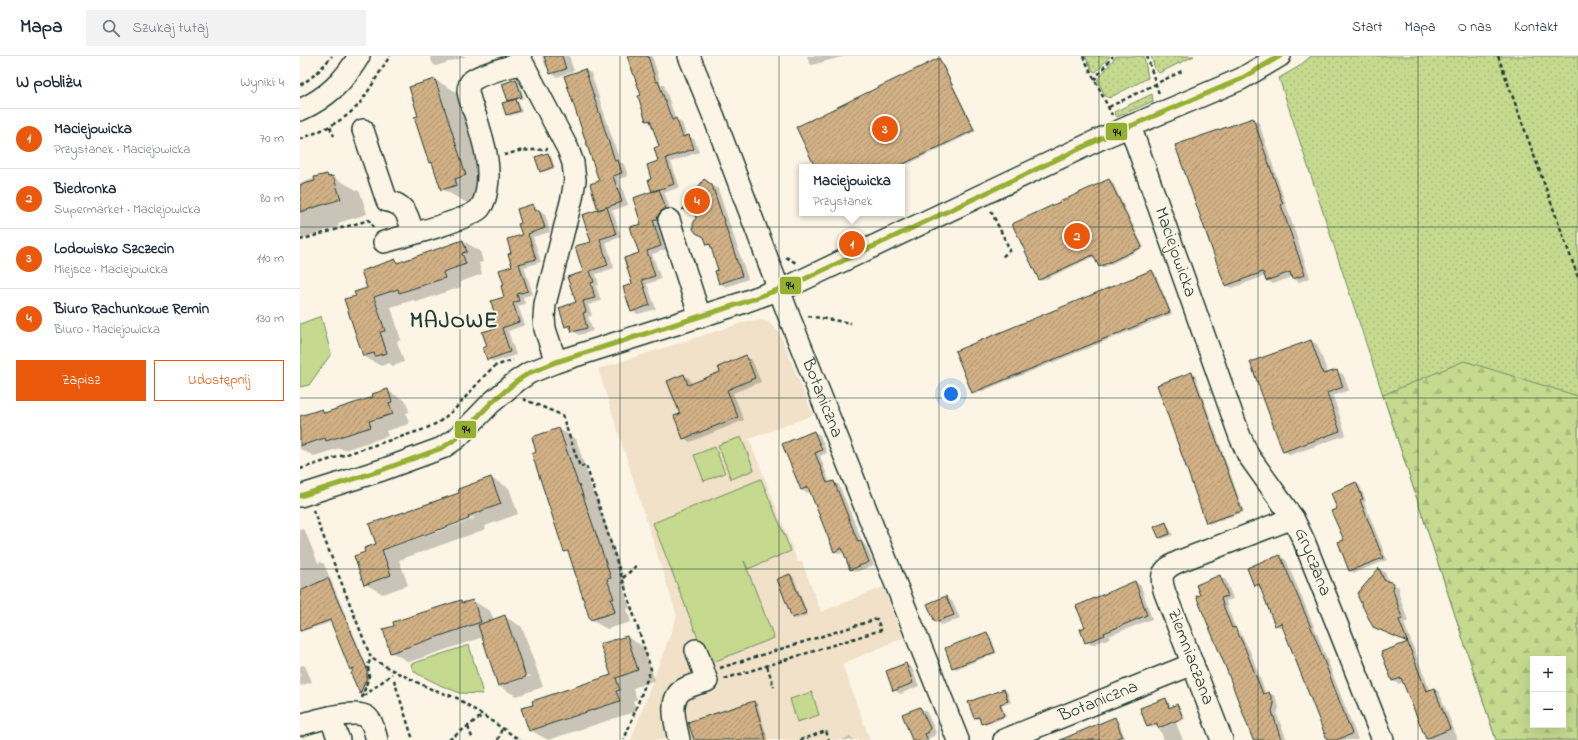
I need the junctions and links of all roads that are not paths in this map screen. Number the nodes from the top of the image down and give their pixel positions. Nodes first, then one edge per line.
1 (359, 56) edge
2 (689, 56) edge
3 (1280, 56) edge
4 (520, 60) edge
5 (300, 110) edge
6 (1130, 126) junction
7 (363, 130) dead end
8 (669, 220) dead end
9 (413, 233) junction
10 (384, 242) dead end
11 (780, 290) junction
12 (700, 317) junction
13 (556, 362) junction
14 (305, 500) edge
15 (1293, 518) junction
16 (1162, 573) joint
17 (696, 650) dead end
18 (1193, 664) junction
19 (340, 716) junction
20 (300, 725) edge
21 (339, 740) edge
22 (378, 740) edge
23 (680, 740) edge
24 (958, 740) edge
25 (1004, 740) edge
26 (1222, 740) edge
27 (1383, 740) edge

1 - 5 street
2 - 11 street, Botaniczna
3 - 6 street
4 - 9 street
4 - 13 street
6 - 11 street
6 - 15 street, Maciejowicka
7 - 9 street
8 - 12 street
9 - 10 street
11 - 12 street
11 - 24 street, Botaniczna
12 - 13 street
13 - 14 street
15 - 16 street, Gryczana
15 - 27 street, Gryczana
16 - 18 street, Ziemniaczana
17 - 23 street
18 - 25 street, Botaniczna
18 - 26 street, Ziemniaczana
19 - 20 street
19 - 21 street
19 - 22 street

